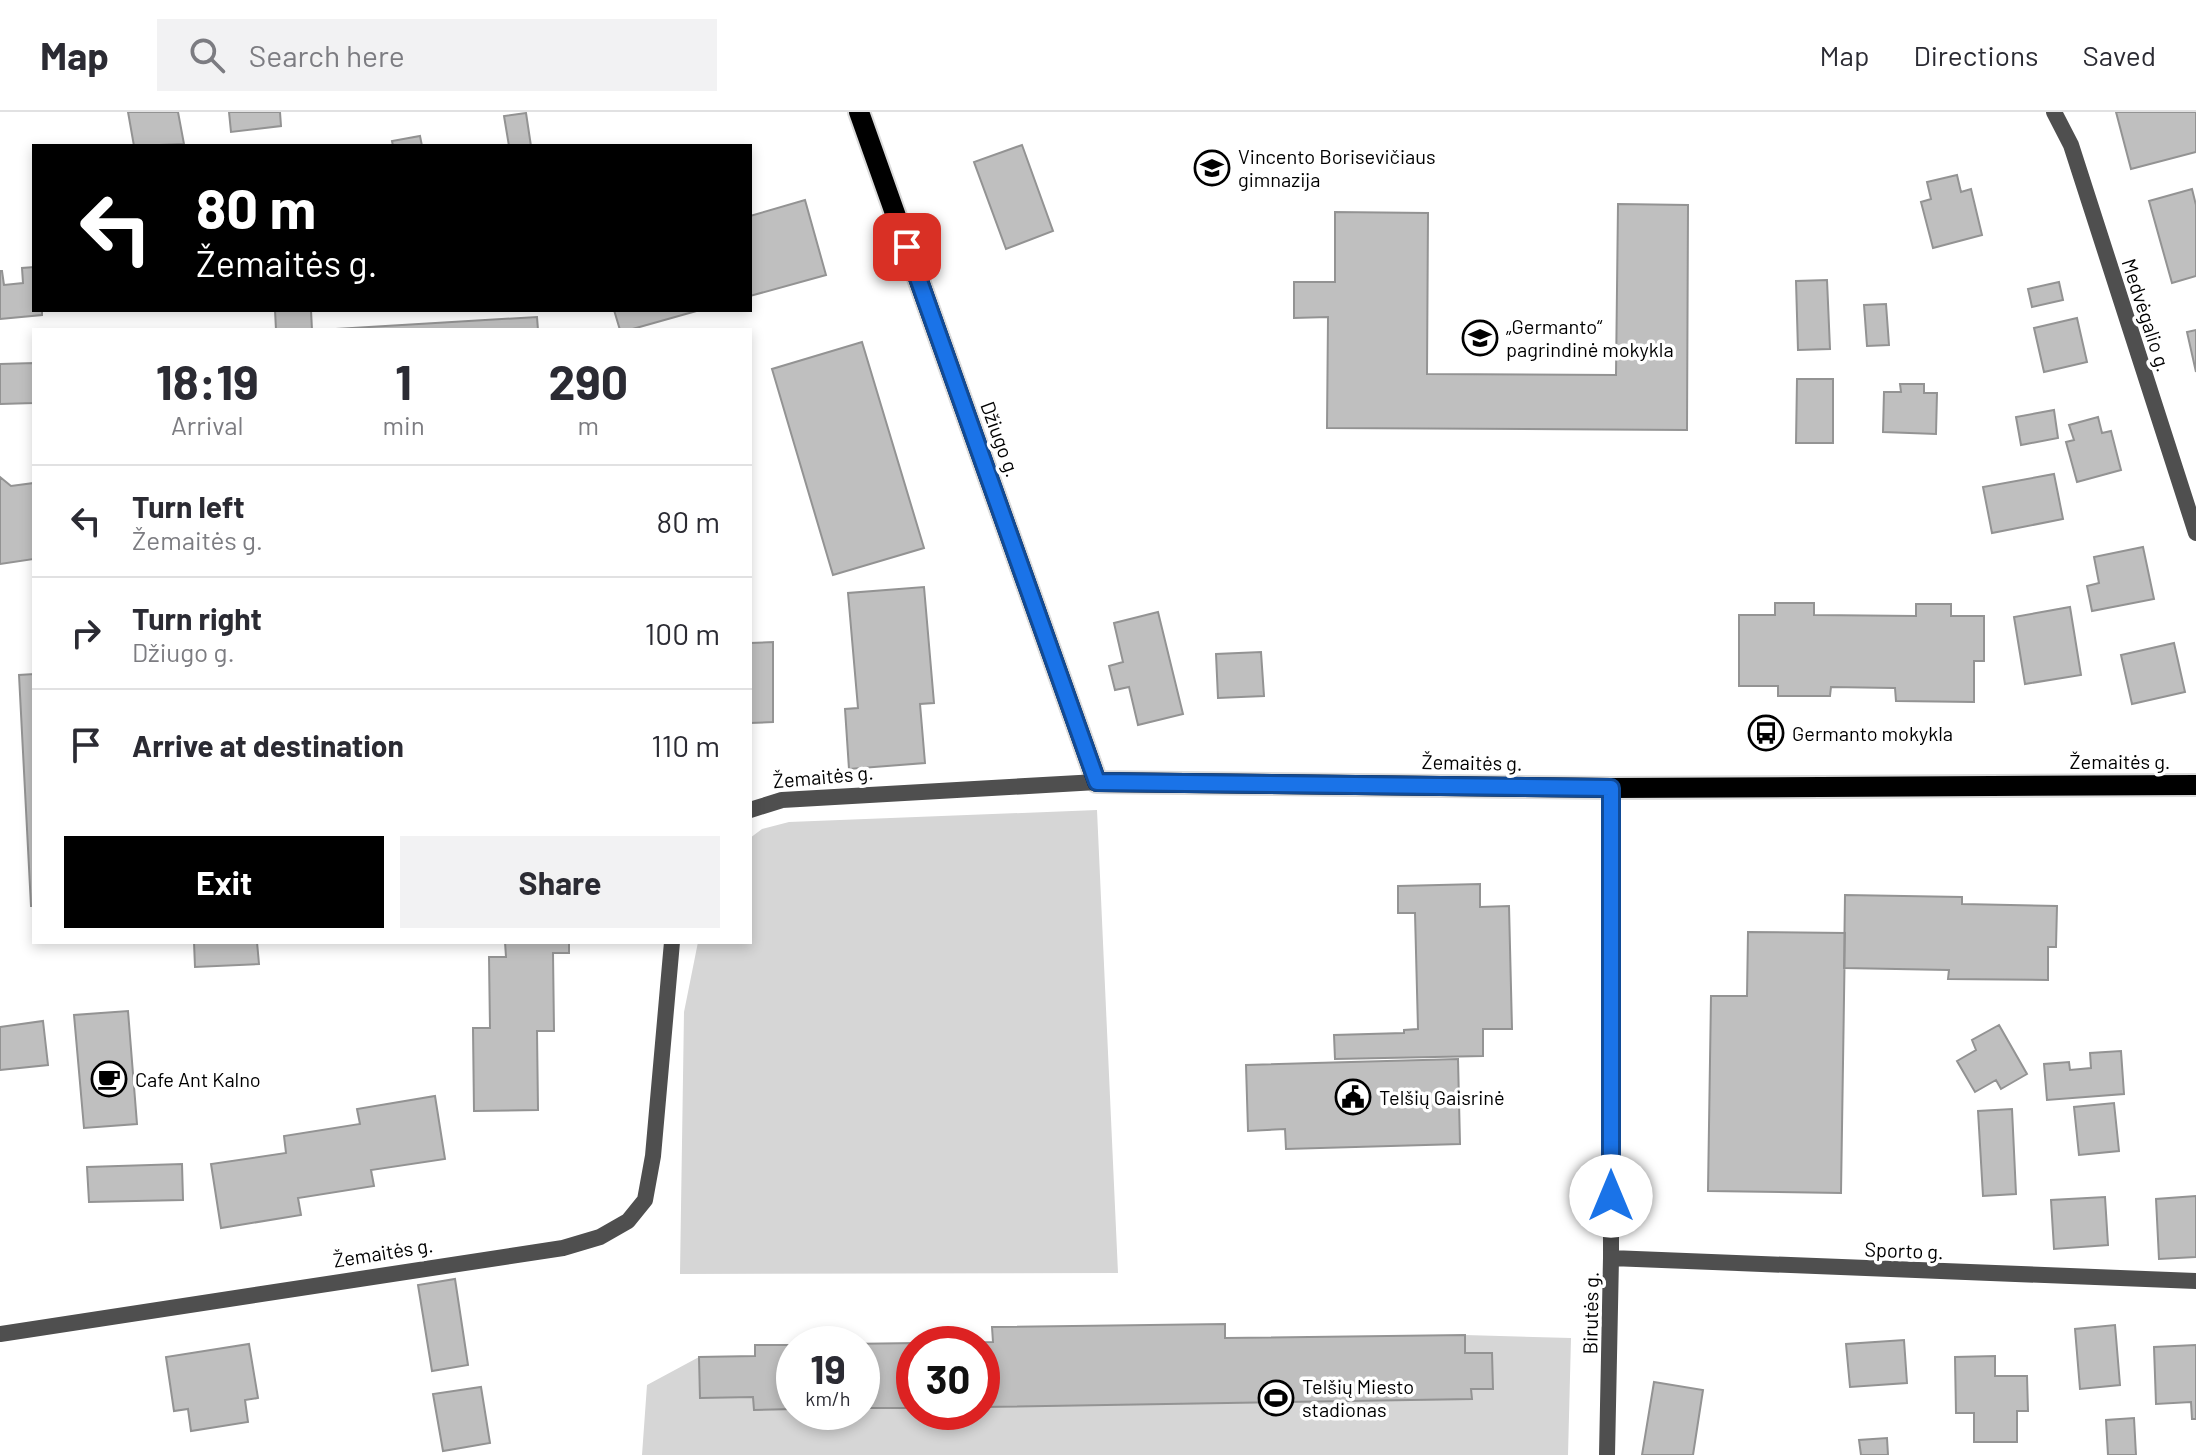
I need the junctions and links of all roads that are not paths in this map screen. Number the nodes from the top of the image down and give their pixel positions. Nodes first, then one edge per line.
1 (859, 112) edge
2 (2054, 112) edge
3 (2196, 533) edge
4 (1097, 782) junction
5 (2196, 785) edge
6 (1611, 788) junction
7 (752, 809) edge
8 (672, 944) edge
9 (1611, 1258) junction
10 (2196, 1281) edge
11 (0, 1334) edge
12 (1607, 1455) edge

1 - 4 main road, Džiugo g.
2 - 3 street, Medvėgalio g.
4 - 6 main road, Žemaitės g.
4 - 7 street, Žemaitės g.
5 - 6 main road, Žemaitės g.
6 - 9 street, Birutės g.
8 - 11 street, Žemaitės g.
9 - 10 street, Sporto g.
9 - 12 street, Birutės g.

